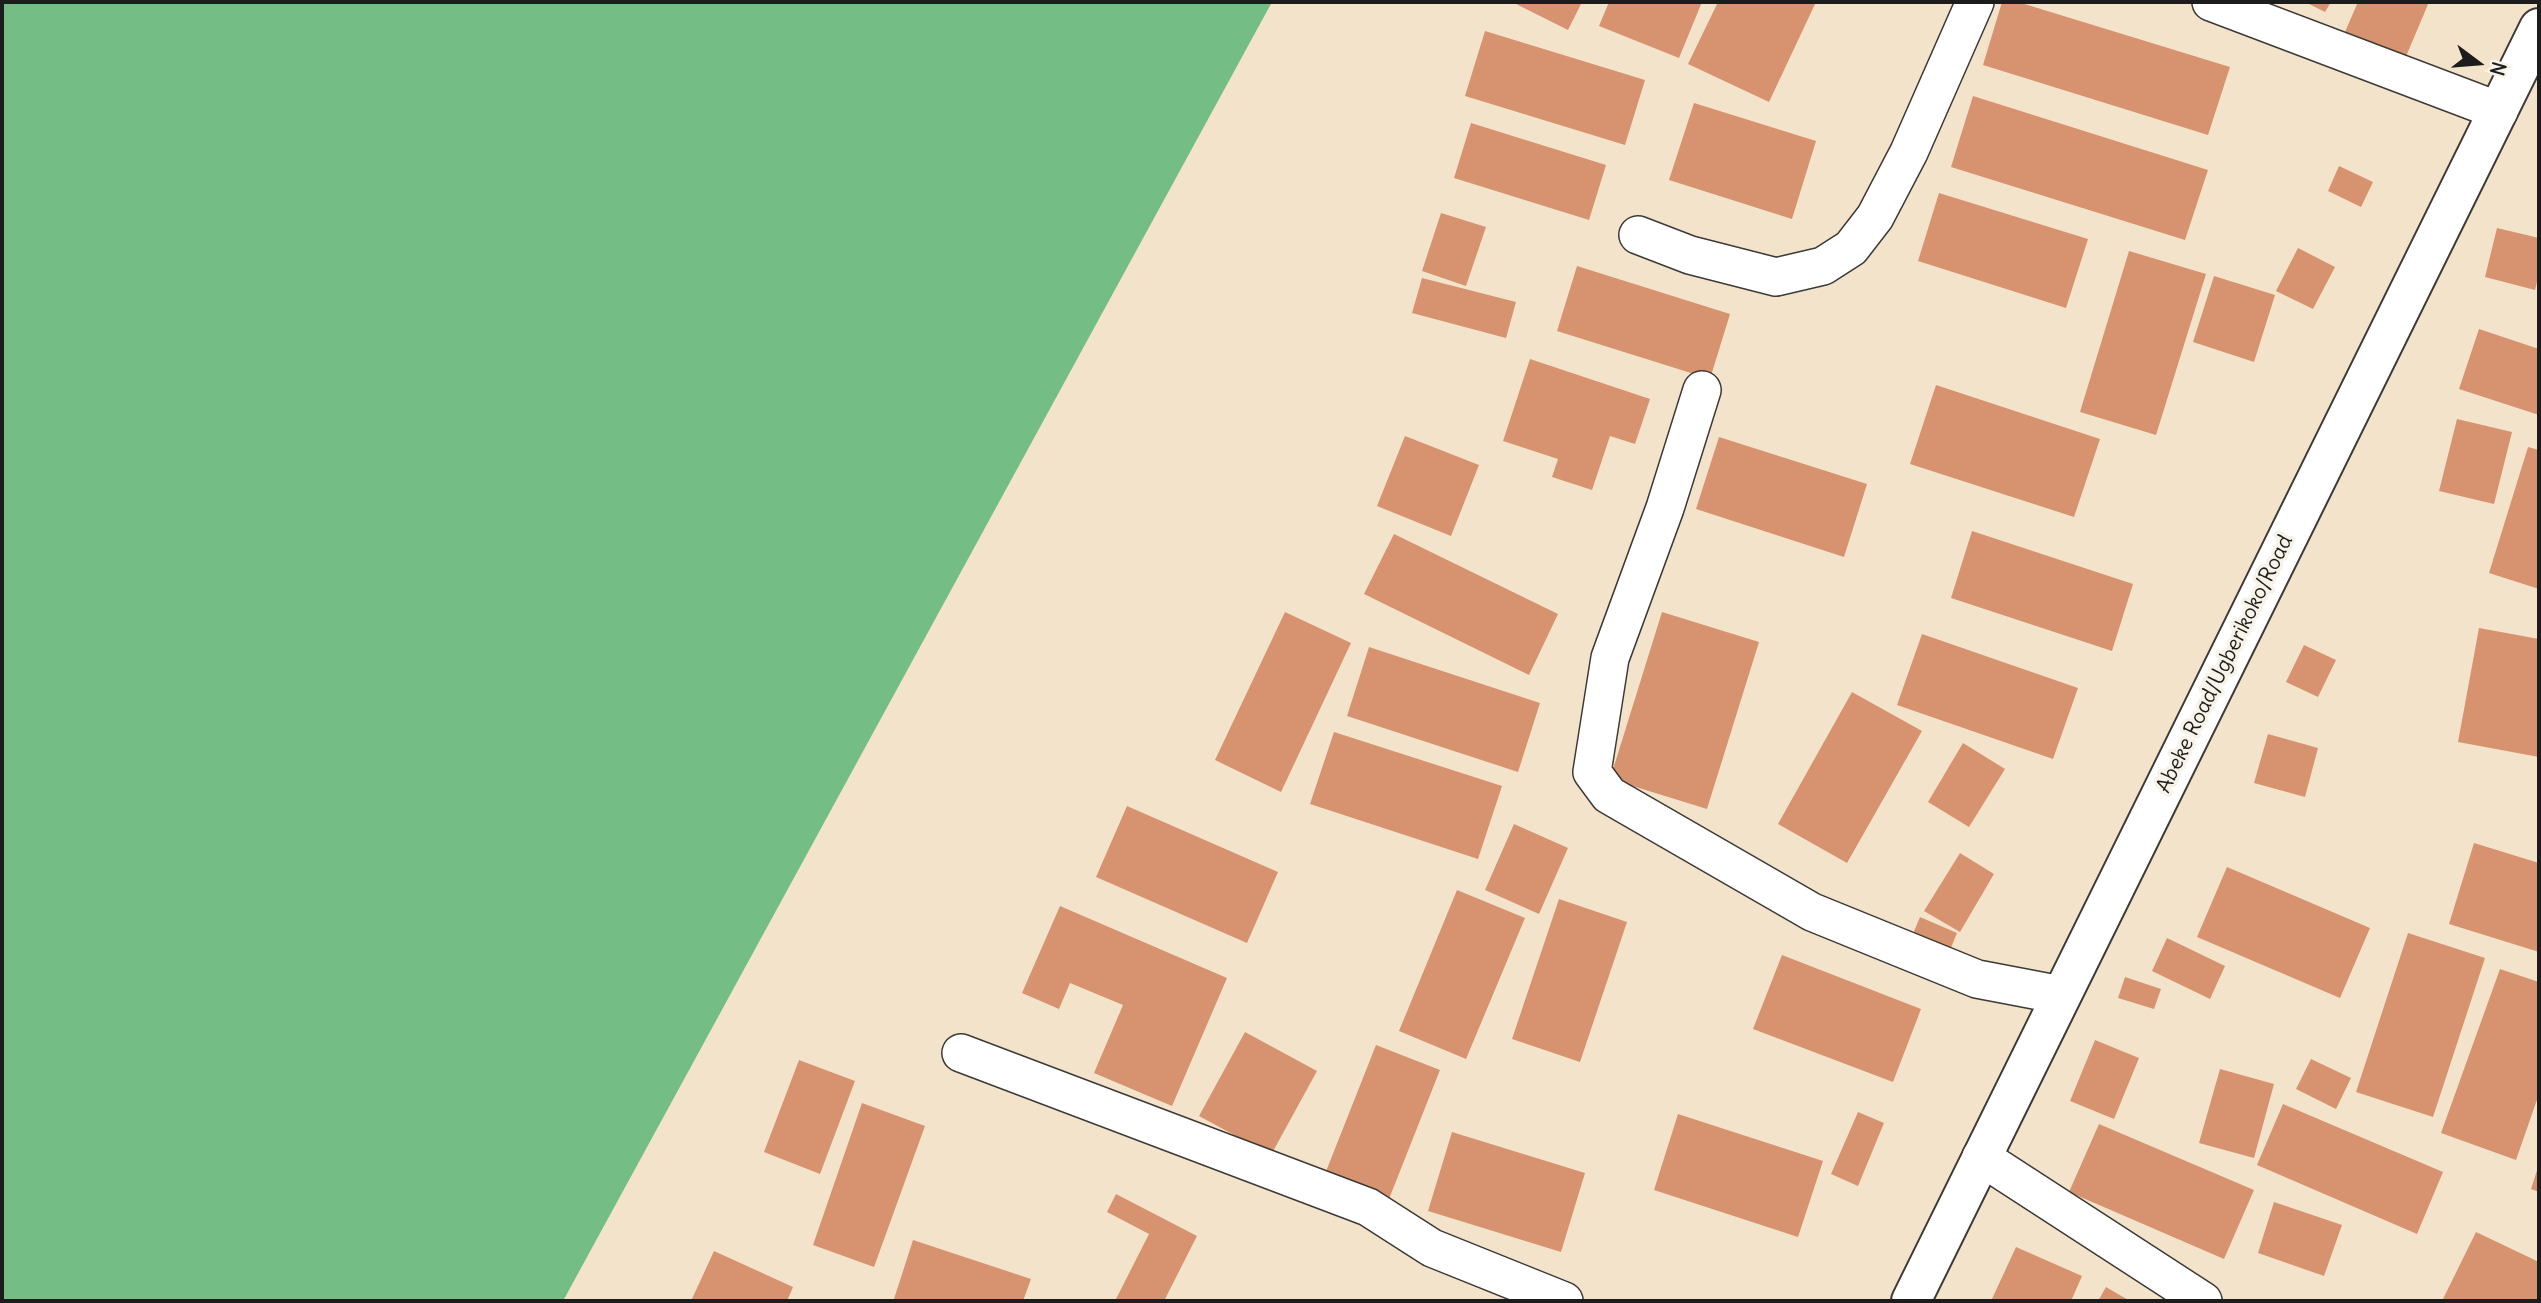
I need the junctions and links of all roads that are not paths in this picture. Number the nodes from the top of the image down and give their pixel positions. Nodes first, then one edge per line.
1 (1975, 2) edge
2 (2211, 2) edge
3 (2539, 28) edge
4 (2498, 110) junction
5 (1638, 235) dead end
6 (1702, 390) dead end
7 (2061, 995) junction
8 (961, 1052) dead end
9 (1981, 1157) junction
10 (1564, 1301) edge
11 (1911, 1301) edge
12 (2203, 1301) edge

1 - 5 street
2 - 4 street
3 - 4 street, Abeke Road/Ugberikoko/Road
4 - 7 street, Abeke Road/Ugberikoko/Road
6 - 7 street
7 - 9 street, Abeke Road/Ugberikoko/Road
8 - 10 street
9 - 11 street, Abeke Road/Ugberikoko/Road
9 - 12 street

